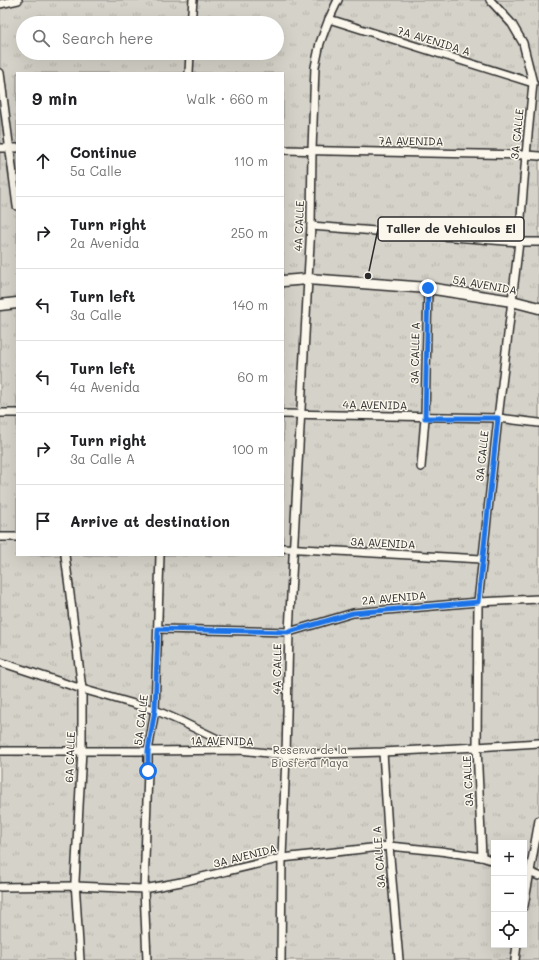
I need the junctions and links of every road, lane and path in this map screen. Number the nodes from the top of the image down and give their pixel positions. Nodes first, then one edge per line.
1 (18, 0) edge
2 (192, 0) edge
3 (338, 0) edge
4 (490, 0) edge
5 (0, 4) edge
6 (192, 16) edge
7 (329, 19) junction
8 (190, 60) edge
9 (189, 72) edge
10 (0, 73) edge
11 (533, 83) junction
12 (0, 148) edge
13 (13, 148) edge
14 (284, 150) edge
15 (312, 150) junction
16 (526, 155) junction
17 (539, 156) edge
18 (16, 192) edge
19 (311, 226) junction
20 (519, 242) junction
21 (539, 242) edge
22 (308, 279) junction
23 (284, 281) edge
24 (428, 288) junction
25 (512, 301) junction
26 (16, 303) edge
27 (0, 305) edge
28 (539, 308) edge
29 (0, 413) edge
30 (16, 413) edge
31 (284, 414) edge
32 (300, 414) junction
33 (425, 418) junction
34 (498, 418) junction
35 (539, 423) edge
36 (421, 467) dead end
37 (0, 537) edge
38 (16, 538) edge
39 (284, 548) edge
40 (294, 549) junction
41 (65, 556) edge
42 (160, 556) edge
43 (482, 559) junction
44 (539, 599) edge
45 (478, 602) junction
46 (158, 629) junction
47 (289, 632) junction
48 (0, 662) edge
49 (82, 690) junction
50 (155, 710) junction
51 (539, 743) edge
52 (478, 747) junction
53 (0, 750) edge
54 (82, 750) junction
55 (240, 750) junction
56 (148, 751) junction
57 (383, 752) junction
58 (286, 755) junction
59 (539, 820) edge
60 (389, 846) junction
61 (482, 857) junction
62 (282, 858) junction
63 (491, 860) edge
64 (527, 871) edge
65 (539, 876) edge
66 (75, 886) junction
67 (0, 887) edge
68 (144, 888) junction
69 (517, 948) edge
70 (80, 960) edge
71 (147, 960) edge
72 (281, 960) edge
73 (399, 960) edge
74 (515, 960) edge

1 - 5 street
2 - 6 street
3 - 7 street, 4A CALLE
4 - 11 street, 3A CALLE
7 - 11 street, 7A AVENIDA A
7 - 15 street, 4A CALLE
8 - 9 street
10 - 13 street
11 - 16 street, 3A CALLE
12 - 13 street
13 - 18 street
14 - 15 street, 7A AVENIDA
15 - 16 street, 7A AVENIDA
15 - 19 street, 4A CALLE
16 - 17 street, 7A AVENIDA
16 - 20 street, 3A CALLE
19 - 20 street
19 - 22 street, 4A CALLE
20 - 21 street
20 - 25 street, 3A CALLE
22 - 23 street, 5A AVENIDA
22 - 24 street, 5A AVENIDA
22 - 32 street, 4A CALLE
24 - 25 street, 5A AVENIDA
24 - 33 street, 3A CALLE A
25 - 28 street, 5A AVENIDA
25 - 34 street, 3A CALLE
26 - 27 street
29 - 30 street
31 - 32 street, 4A AVENIDA
32 - 33 street, 4A AVENIDA
32 - 40 street, 4A CALLE
33 - 34 street, 4A AVENIDA
33 - 36 street, 3A CALLE A
34 - 35 street, 4A AVENIDA
34 - 43 street, 3A CALLE
37 - 38 street
39 - 40 street, 3A AVENIDA
40 - 43 street, 3A AVENIDA
40 - 47 street, 4A CALLE
41 - 49 street, 6A CALLE
42 - 46 street, 5A CALLE
43 - 45 street, 3A CALLE
44 - 45 street, 2A AVENIDA
45 - 47 street, 2A AVENIDA
45 - 52 street, 3A CALLE
46 - 47 street, 2A AVENIDA
46 - 50 street, 5A CALLE
47 - 58 street, 4A CALLE
48 - 49 street
49 - 50 street
49 - 54 street, 6A CALLE
50 - 55 street
50 - 56 street, 5A CALLE
51 - 52 street, 1A AVENIDA
52 - 57 street, 1A AVENIDA
52 - 61 street, 3A CALLE
53 - 54 street, 1A AVENIDA
54 - 56 street, 1A AVENIDA
54 - 66 street, 6A CALLE
55 - 56 street, 1A AVENIDA
55 - 58 street, 1A AVENIDA
56 - 68 street, 5A CALLE
57 - 58 street, 1A AVENIDA
57 - 60 street, 3A CALLE A
58 - 62 street, 4A CALLE
59 - 64 street
60 - 61 street, 3A AVENIDA
60 - 62 street, 3A AVENIDA
60 - 73 street, 3A CALLE A
61 - 63 street, 3A AVENIDA
62 - 68 street, 3A AVENIDA
62 - 72 street, 4A CALLE
64 - 65 street
66 - 67 street, 3A AVENIDA
66 - 68 street, 3A AVENIDA
66 - 70 street, 6A CALLE
68 - 71 street, 5A CALLE
69 - 74 street

